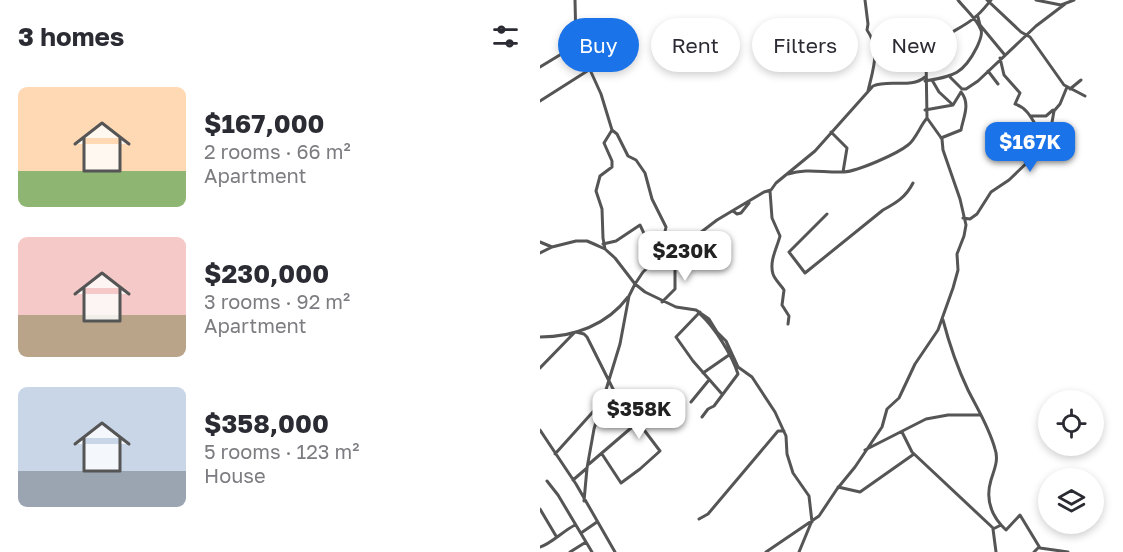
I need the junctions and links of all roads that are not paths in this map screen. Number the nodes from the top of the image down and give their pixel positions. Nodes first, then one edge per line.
1 (575, 0) edge
2 (865, 0) edge
3 (957, 0) edge
4 (1036, 0) edge
5 (1074, 0) edge
6 (989, 1) edge
7 (1065, 4) junction
8 (978, 15) junction
9 (575, 18) edge
10 (974, 19) junction
11 (1026, 35) junction
12 (1004, 54) junction
13 (558, 56) edge
14 (1000, 58) junction
15 (540, 68) edge
16 (988, 71) junction
17 (585, 72) edge
18 (591, 72) edge
19 (950, 77) junction
20 (925, 79) junction
21 (932, 80) junction
22 (1081, 80) dead end
23 (999, 84) dead end
24 (1068, 88) junction
25 (868, 91) junction
26 (963, 91) junction
27 (1086, 96) dead end
28 (540, 101) edge
29 (953, 105) junction
30 (1055, 108) junction
31 (926, 110) junction
32 (1030, 116) junction
33 (927, 118) junction
34 (612, 130) junction
35 (831, 132) junction
36 (1045, 135) junction
37 (941, 138) junction
38 (1056, 140) dead end
39 (1040, 146) junction
40 (843, 172) junction
41 (786, 175) junction
42 (913, 183) dead end
43 (770, 191) junction
44 (827, 214) dead end
45 (963, 218) junction
46 (540, 242) edge
47 (603, 244) junction
48 (552, 247) junction
49 (605, 249) junction
50 (679, 249) junction
51 (540, 253) edge
52 (669, 254) junction
53 (657, 261) junction
54 (635, 284) junction
55 (629, 296) junction
56 (662, 302) junction
57 (690, 309) junction
58 (699, 313) junction
59 (694, 318) junction
60 (943, 318) junction
61 (788, 324) dead end
62 (575, 332) junction
63 (540, 337) edge
64 (729, 355) junction
65 (540, 368) edge
66 (703, 373) junction
67 (709, 380) junction
68 (609, 382) junction
69 (613, 389) junction
70 (722, 394) junction
71 (602, 402) junction
72 (691, 402) dead end
73 (981, 415) junction
74 (702, 417) dead end
75 (638, 422) junction
76 (540, 430) edge
77 (784, 431) junction
78 (902, 432) junction
79 (865, 450) junction
80 (555, 454) junction
81 (602, 454) junction
82 (914, 454) junction
83 (587, 467) junction
84 (573, 480) junction
85 (547, 481) dead end
86 (838, 487) junction
87 (584, 501) junction
88 (541, 512) edge
89 (699, 519) dead end
90 (597, 522) junction
91 (811, 522) junction
92 (575, 525) junction
93 (1001, 525) junction
94 (993, 528) junction
95 (580, 533) junction
96 (556, 536) junction
97 (586, 542) junction
98 (540, 547) edge
99 (1039, 547) junction
100 (570, 552) edge
101 (592, 552) edge
102 (615, 552) edge
103 (766, 552) edge
104 (799, 552) edge
105 (996, 552) edge
106 (1034, 552) edge
107 (1068, 552) edge

1 - 9 street
2 - 25 street
3 - 10 street
4 - 7 street
5 - 7 street
6 - 8 street
6 - 11 street
7 - 11 street
8 - 10 street
8 - 12 street
10 - 19 street
10 - 20 street
11 - 12 street
11 - 24 street
12 - 14 street
13 - 15 street
14 - 16 street
14 - 32 street
16 - 23 street
16 - 26 street
17 - 28 street
18 - 34 street
19 - 21 street
19 - 26 street
20 - 21 street
20 - 25 street
20 - 31 street
21 - 29 street
22 - 24 street
24 - 27 street
24 - 30 street
25 - 35 street
26 - 29 street
26 - 37 street
29 - 31 street
30 - 32 street
30 - 36 street
31 - 33 street
32 - 36 street
33 - 37 street
33 - 40 street
34 - 47 street
34 - 52 street
35 - 40 street
35 - 41 street
36 - 39 street
37 - 45 street
38 - 39 street
39 - 45 street
40 - 41 street
41 - 43 street
42 - 44 street
43 - 50 street
43 - 61 street
45 - 60 street
46 - 48 street
47 - 49 street
47 - 53 street
48 - 49 street
48 - 51 street
49 - 54 street
50 - 52 street
50 - 56 street
52 - 53 street
53 - 54 street
54 - 55 street
54 - 56 street
55 - 62 street
55 - 68 street
56 - 57 street
57 - 58 street
57 - 59 street
58 - 59 street
58 - 64 street
58 - 77 street
59 - 66 street
60 - 73 street
60 - 79 street
62 - 63 street
62 - 65 street
62 - 68 street
64 - 66 street
64 - 70 street
66 - 67 street
67 - 70 street
67 - 72 street
68 - 69 street
68 - 71 street
69 - 71 street
69 - 75 street
70 - 74 street
71 - 80 street
71 - 83 street
73 - 78 street
73 - 93 street
75 - 81 street
75 - 81 street
76 - 80 street
77 - 89 street
77 - 91 street
78 - 79 street
78 - 82 street
79 - 86 street
80 - 84 street
81 - 83 street
82 - 86 street
82 - 94 street
83 - 84 street
83 - 87 street
84 - 87 street
85 - 92 street
86 - 91 street
87 - 90 street
88 - 96 street
90 - 95 street
90 - 102 street
91 - 103 street
91 - 104 street
92 - 95 street
92 - 96 street
93 - 94 street
93 - 99 street
94 - 105 street
95 - 97 street
96 - 98 street
97 - 100 street
97 - 101 street
99 - 106 street
99 - 107 street

